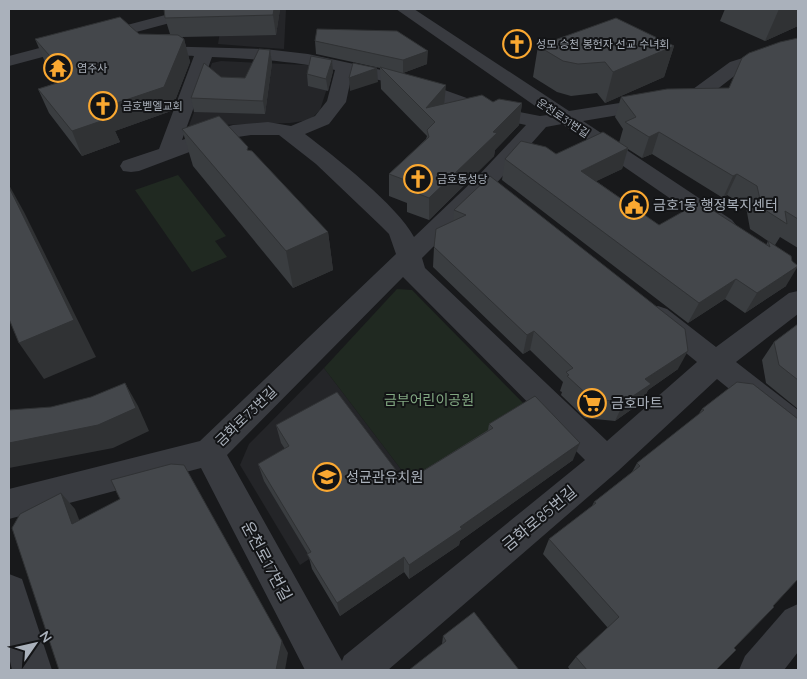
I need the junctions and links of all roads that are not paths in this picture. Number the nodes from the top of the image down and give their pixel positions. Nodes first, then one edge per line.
1 (205, 9) edge
2 (404, 9) edge
3 (128, 30) junction
4 (205, 51) junction
5 (798, 52) edge
6 (9, 61) edge
7 (345, 67) junction
8 (551, 120) junction
9 (291, 133) junction
10 (168, 152) junction
11 (131, 166) dead end
12 (742, 238) edge
13 (409, 256) junction
14 (798, 300) edge
15 (640, 302) edge
16 (716, 362) junction
17 (798, 426) edge
18 (209, 452) junction
19 (607, 462) junction
20 (9, 504) edge
21 (9, 592) edge
22 (798, 623) edge
23 (21, 653) edge
24 (326, 670) edge
25 (358, 670) edge
26 (759, 670) edge

1 - 3 street
2 - 8 street, 운천로31번길
3 - 4 street
3 - 6 street
4 - 7 street
4 - 10 street
5 - 8 street
7 - 8 street
7 - 9 street
8 - 12 street, 운천로31번길
8 - 13 street, 금화로73번길
9 - 10 street
9 - 13 street
10 - 11 street
13 - 18 street, 금화로73번길
13 - 19 street
14 - 16 street, 금화로85번길
15 - 16 street
16 - 17 street
16 - 19 street, 금화로85번길
18 - 20 street, 금화로73번길
18 - 24 street, 운천로17번길
19 - 25 street, 금화로85번길
21 - 23 street
22 - 26 street

